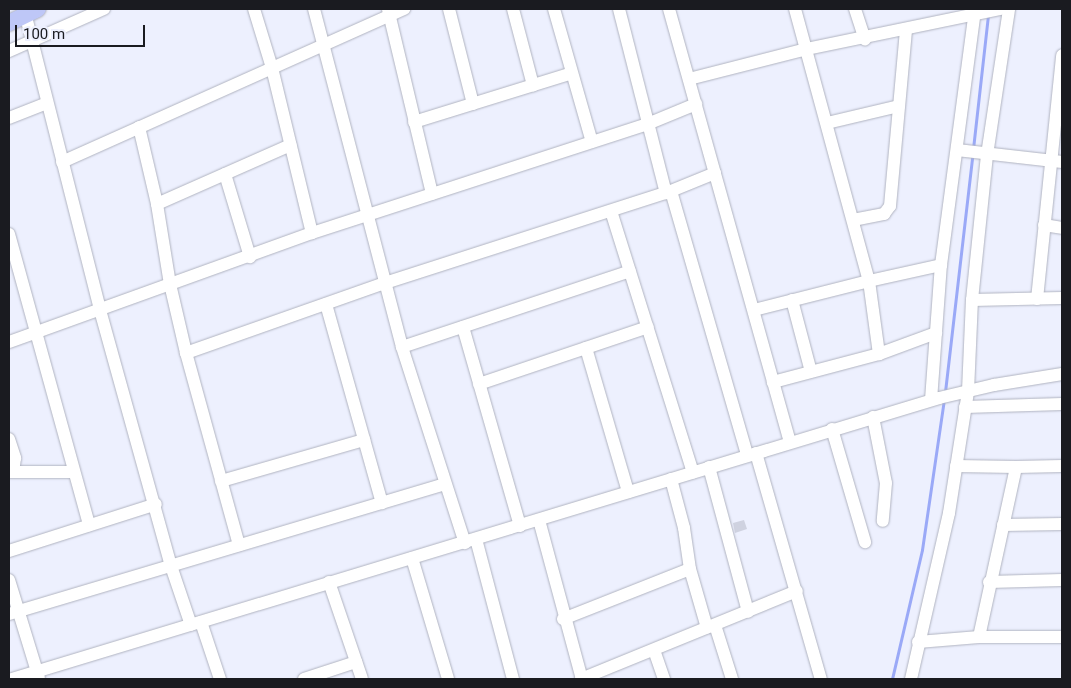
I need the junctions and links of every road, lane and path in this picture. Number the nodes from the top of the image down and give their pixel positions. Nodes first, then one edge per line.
1 (104, 9) edge
2 (254, 9) edge
3 (314, 9) edge
4 (404, 9) edge
5 (449, 9) edge
6 (514, 9) edge
7 (554, 9) edge
8 (618, 9) edge
9 (669, 9) edge
10 (794, 9) edge
11 (855, 9) edge
12 (1000, 9) edge
13 (1009, 9) edge
14 (29, 11) edge
15 (389, 12) edge
16 (977, 12) edge
17 (9, 23) edge
18 (906, 30) junction
19 (865, 39) junction
20 (31, 42) junction
21 (323, 45) junction
22 (807, 49) junction
23 (9, 51) edge
24 (1062, 55) edge
25 (272, 68) junction
26 (572, 73) junction
27 (689, 79) junction
28 (533, 85) junction
29 (47, 103) junction
30 (473, 104) junction
31 (696, 104) junction
32 (899, 106) junction
33 (9, 118) edge
34 (414, 122) junction
35 (650, 123) junction
36 (827, 123) junction
37 (139, 128) junction
38 (592, 142) junction
39 (291, 145) junction
40 (960, 151) junction
41 (984, 155) junction
42 (62, 162) junction
43 (1056, 162) edge
44 (225, 174) junction
45 (715, 174) junction
46 (668, 192) junction
47 (432, 194) junction
48 (157, 204) junction
49 (611, 211) junction
50 (366, 216) junction
51 (853, 220) junction
52 (1044, 225) junction
53 (1062, 228) edge
54 (312, 233) junction
55 (9, 234) edge
56 (250, 257) junction
57 (941, 265) junction
58 (630, 271) junction
59 (869, 281) junction
60 (385, 283) junction
61 (170, 284) junction
62 (1062, 298) edge
63 (1037, 299) junction
64 (792, 300) junction
65 (972, 300) junction
66 (326, 304) junction
67 (100, 310) junction
68 (754, 310) junction
69 (463, 327) junction
70 (648, 327) junction
71 (35, 330) junction
72 (936, 333) junction
73 (9, 342) edge
74 (402, 347) junction
75 (586, 348) junction
76 (186, 353) junction
77 (879, 354) junction
78 (811, 372) junction
79 (1062, 374) edge
80 (773, 382) junction
81 (479, 384) junction
82 (967, 391) junction
83 (935, 399) junction
84 (1062, 404) edge
85 (965, 407) junction
86 (873, 417) junction
87 (832, 429) junction
88 (9, 439) edge
89 (364, 440) junction
90 (790, 442) junction
91 (751, 454) junction
92 (956, 466) junction
93 (1062, 466) edge
94 (709, 467) junction
95 (1016, 467) junction
96 (11, 472) edge
97 (74, 472) junction
98 (693, 472) junction
99 (671, 479) junction
100 (221, 481) junction
101 (445, 484) junction
102 (628, 492) junction
103 (156, 504) junction
104 (382, 504) junction
105 (539, 520) junction
106 (883, 521) dead end
107 (1062, 524) edge
108 (89, 525) junction
109 (1002, 525) junction
110 (520, 526) junction
111 (470, 541) junction
112 (865, 542) dead end
113 (239, 545) junction
114 (9, 551) edge
115 (412, 558) junction
116 (171, 566) junction
117 (690, 569) junction
118 (9, 580) edge
119 (1062, 580) edge
120 (329, 582) junction
121 (989, 582) junction
122 (797, 591) junction
123 (748, 612) junction
124 (15, 613) edge
125 (563, 619) junction
126 (196, 623) junction
127 (711, 627) junction
128 (979, 637) junction
129 (1062, 637) edge
130 (918, 642) junction
131 (654, 650) junction
132 (356, 662) junction
133 (38, 675) edge
134 (12, 679) edge
135 (220, 679) edge
136 (304, 679) edge
137 (362, 679) edge
138 (448, 679) edge
139 (513, 679) edge
140 (582, 679) edge
141 (664, 679) edge
142 (732, 679) edge
143 (820, 679) edge
144 (911, 679) edge

1 - 20 street
2 - 25 street
3 - 21 street
4 - 15 street
5 - 30 street
6 - 28 street
7 - 26 street
8 - 35 street
9 - 27 street
10 - 22 street
11 - 19 street
12 - 16 street
13 - 41 street
14 - 17 main road
14 - 20 street
15 - 21 street
15 - 34 street
16 - 18 street
16 - 40 street
18 - 19 street
18 - 32 street
19 - 22 street
20 - 23 street
20 - 29 street
21 - 25 street
21 - 50 street
22 - 27 street
22 - 36 street
24 - 43 street
25 - 37 street
25 - 39 street
26 - 28 street
26 - 38 street
27 - 31 street
28 - 30 street
29 - 33 street
29 - 42 street
30 - 34 street
31 - 35 street
31 - 45 street
32 - 36 street
32 - 51 street
34 - 47 street
35 - 38 street
35 - 46 street
36 - 51 street
37 - 42 street
37 - 48 street
38 - 47 street
39 - 44 street
39 - 54 street
40 - 41 street
40 - 57 street
41 - 43 street
41 - 65 street
42 - 67 street
43 - 52 street
44 - 48 street
44 - 56 street
45 - 46 street
45 - 68 street
46 - 49 street
46 - 91 street
47 - 50 street
48 - 61 street
49 - 58 street
49 - 60 street
50 - 54 street
50 - 60 street
51 - 59 street
52 - 53 street
52 - 63 street
54 - 56 street
55 - 71 street
56 - 61 street
57 - 59 street
57 - 72 street
58 - 69 street
58 - 70 street
59 - 64 street
59 - 77 street
60 - 66 street
60 - 74 street
61 - 67 street
61 - 76 street
62 - 63 street
63 - 65 street
64 - 68 street
64 - 78 street
65 - 82 street
66 - 76 street
66 - 89 street
67 - 71 street
67 - 103 street
68 - 80 street
69 - 74 street
69 - 81 street
70 - 75 street
70 - 98 street
71 - 73 street
71 - 97 street
72 - 77 street
72 - 83 street
74 - 101 street
75 - 81 street
75 - 102 street
76 - 100 street
77 - 78 street
78 - 80 street
79 - 82 street
80 - 90 street
81 - 110 street
82 - 83 street
82 - 85 street
83 - 86 street
84 - 85 street
85 - 92 street
86 - 87 street
86 - 106 street
87 - 90 street
87 - 112 street
88 - 96 street
89 - 100 street
89 - 104 street
90 - 91 street
91 - 94 street
91 - 122 street
92 - 95 street
92 - 130 street
93 - 95 street
94 - 98 street
94 - 123 street
95 - 109 street
96 - 97 street
97 - 108 street
98 - 99 street
99 - 102 street
99 - 117 street
100 - 113 street
101 - 104 street
101 - 111 street
102 - 105 street
103 - 108 street
103 - 116 street
104 - 113 street
105 - 110 street
105 - 125 street
107 - 109 street
108 - 114 street
109 - 121 street
110 - 111 street
111 - 115 street
111 - 139 street
113 - 116 street
115 - 120 street
115 - 138 street
116 - 124 street
116 - 126 street
117 - 125 street
117 - 127 street
118 - 124 street
119 - 121 street
120 - 126 street
120 - 132 street
121 - 128 street
122 - 123 street
122 - 143 street
123 - 127 street
124 - 133 street
125 - 140 street
126 - 133 street
126 - 135 street
127 - 131 street
127 - 142 street
128 - 129 street
128 - 130 street
130 - 144 street
131 - 140 street
131 - 141 street
132 - 136 street
132 - 137 street
133 - 134 street

